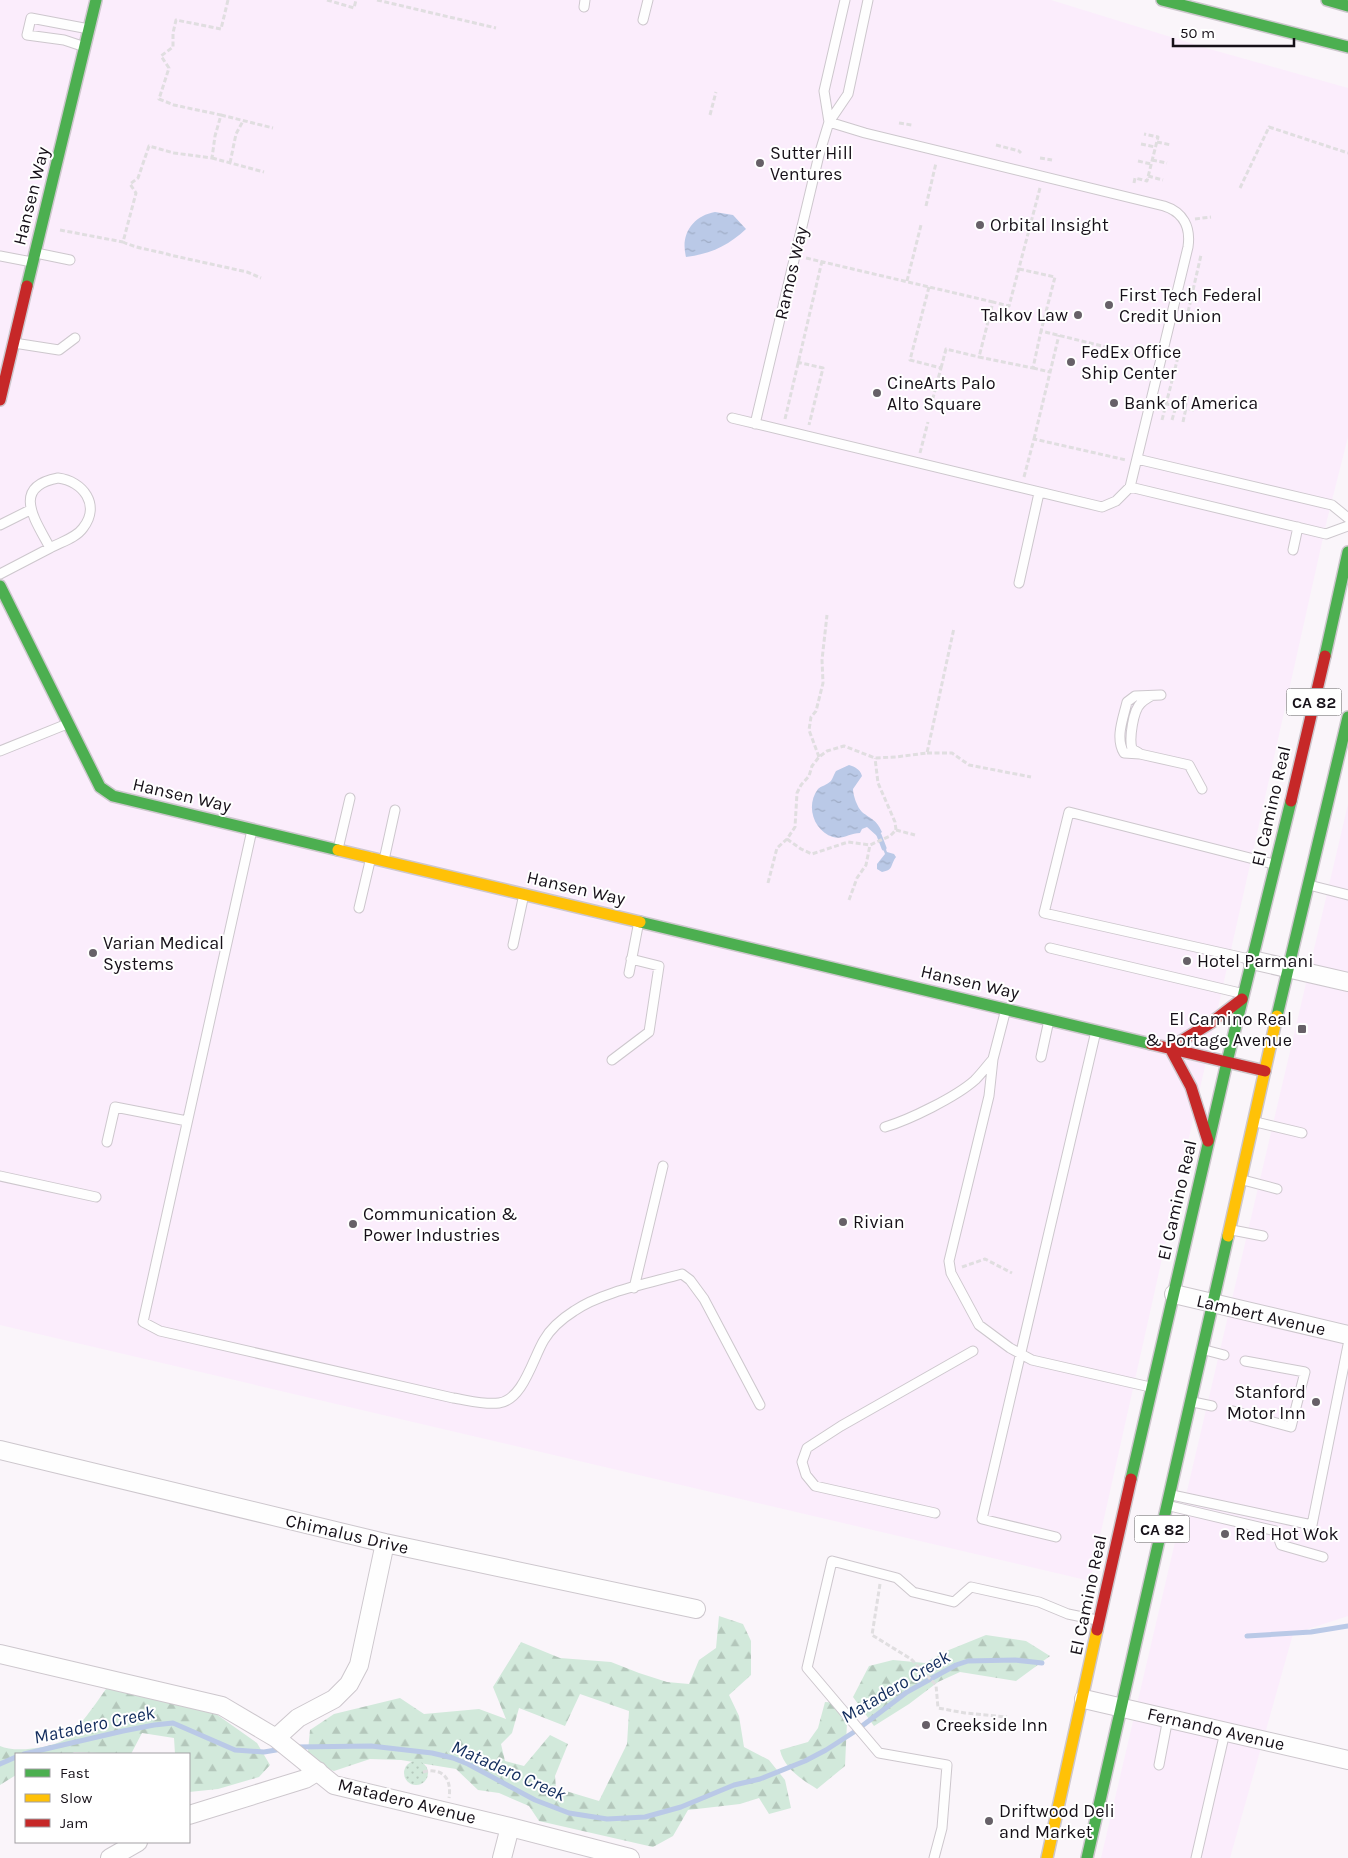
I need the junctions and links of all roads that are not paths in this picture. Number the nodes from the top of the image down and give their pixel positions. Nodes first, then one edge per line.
1 (96, 0) edge
2 (648, 0) edge
3 (845, 0) edge
4 (868, 0) edge
5 (1162, 0) edge
6 (1327, 0) edge
7 (1348, 6) edge
8 (643, 20) dead end
9 (89, 30) junction
10 (85, 47) junction
11 (1348, 47) edge
12 (829, 122) junction
13 (0, 256) edge
14 (34, 257) junction
15 (70, 260) dead end
16 (75, 338) dead end
17 (13, 343) junction
18 (0, 400) edge
19 (732, 418) dead end
20 (755, 424) junction
21 (1136, 461) junction
22 (1130, 487) junction
23 (1039, 493) junction
24 (30, 510) junction
25 (1348, 518) edge
26 (0, 525) edge
27 (1348, 526) edge
28 (1298, 527) junction
29 (50, 548) junction
30 (1293, 550) dead end
31 (1348, 552) edge
32 (0, 574) edge
33 (1019, 583) dead end
34 (0, 586) edge
35 (1161, 695) dead end
36 (1348, 717) edge
37 (67, 724) junction
38 (0, 751) edge
39 (1344, 751) edge
40 (1202, 789) dead end
41 (350, 798) dead end
42 (395, 810) dead end
43 (252, 829) junction
44 (338, 850) junction
45 (372, 857) junction
46 (384, 860) junction
47 (1275, 865) junction
48 (1307, 884) junction
49 (524, 894) junction
50 (1348, 895) edge
51 (359, 908) dead end
52 (639, 921) junction
53 (513, 946) dead end
54 (1050, 948) dead end
55 (631, 959) junction
56 (1252, 960) junction
57 (1287, 968) junction
58 (629, 973) dead end
59 (1348, 982) edge
60 (1243, 996) junction
61 (1006, 1009) junction
62 (1049, 1020) junction
63 (1096, 1031) junction
64 (1170, 1048) junction
65 (1041, 1057) dead end
66 (993, 1059) junction
67 (612, 1060) dead end
68 (1227, 1062) junction
69 (1265, 1071) junction
70 (187, 1121) junction
71 (1254, 1121) junction
72 (885, 1127) dead end
73 (1302, 1133) dead end
74 (107, 1142) dead end
75 (1209, 1143) junction
76 (663, 1166) dead end
77 (0, 1176) edge
78 (1240, 1179) junction
79 (1277, 1188) dead end
80 (96, 1197) dead end
81 (1229, 1229) junction
82 (1263, 1236) dead end
83 (634, 1288) junction
84 (1174, 1294) junction
85 (1212, 1303) junction
86 (1348, 1335) edge
87 (1348, 1345) edge
88 (1202, 1350) junction
89 (973, 1351) dead end
90 (1021, 1355) junction
91 (1224, 1355) dead end
92 (1245, 1361) dead end
93 (1152, 1387) junction
94 (1190, 1401) junction
95 (760, 1405) dead end
96 (1212, 1406) dead end
97 (1233, 1411) dead end
98 (0, 1450) edge
99 (1169, 1500) junction
100 (935, 1512) dead end
101 (1056, 1537) dead end
102 (385, 1544) junction
103 (1323, 1557) dead end
104 (696, 1609) dead end
105 (1100, 1620) junction
106 (0, 1654) edge
107 (1084, 1698) junction
108 (1122, 1708) junction
109 (1168, 1718) junction
110 (1225, 1732) junction
111 (278, 1739) junction
112 (1348, 1760) edge
113 (1159, 1765) dead end
114 (318, 1771) junction
115 (190, 1815) edge
116 (510, 1827) junction
117 (136, 1843) edge
118 (110, 1858) edge
119 (502, 1858) edge
120 (630, 1858) edge
121 (934, 1858) edge
122 (1047, 1858) edge
123 (1087, 1858) edge
124 (1196, 1858) edge

1 - 9 main road, Hansen Way
2 - 8 lane
3 - 12 lane, Ramos Way
4 - 12 lane, Ramos Way
5 - 11 main road
6 - 7 main road
9 - 10 main road, Hansen Way
9 - 10 lane
10 - 14 main road, Hansen Way
12 - 20 lane, Ramos Way
12 - 21 lane
13 - 14 lane
14 - 15 lane
14 - 17 main road, Hansen Way
16 - 17 lane
17 - 18 main road, Hansen Way
19 - 20 lane
20 - 23 lane
21 - 22 lane
21 - 25 lane
22 - 23 lane
22 - 28 lane
23 - 33 lane
24 - 26 lane
24 - 29 lane
24 - 29 lane
27 - 28 lane
28 - 30 lane
29 - 32 lane
31 - 47 main road, El Camino Real / CA 82
34 - 37 main road, Hansen Way
35 - 40 lane
36 - 39 main road, CA 82
37 - 38 lane
37 - 43 main road, Hansen Way
39 - 48 main road, CA 82
41 - 44 lane
42 - 46 lane
43 - 44 main road, Hansen Way
43 - 70 lane
44 - 45 main road, Hansen Way
45 - 46 main road, Hansen Way
45 - 51 lane
46 - 49 main road, Hansen Way
47 - 56 main road, El Camino Real / CA 82
47 - 56 lane
48 - 50 lane
48 - 57 main road, CA 82
49 - 52 main road, Hansen Way
49 - 53 lane
52 - 55 lane
52 - 61 main road, Hansen Way
54 - 60 lane
55 - 58 lane
55 - 67 lane
56 - 57 street
56 - 60 main road, El Camino Real / CA 82
57 - 59 street
57 - 69 main road, CA 82
60 - 64 main road
60 - 68 main road, El Camino Real / CA 82
61 - 62 main road, Hansen Way
61 - 66 lane
62 - 63 main road, Hansen Way
62 - 65 lane
63 - 64 main road, Hansen Way
63 - 90 lane
64 - 68 main road, Hansen Way
64 - 75 main road
66 - 72 lane
66 - 90 lane
68 - 69 main road, Hansen Way
68 - 75 main road, El Camino Real / CA 82
69 - 71 main road, CA 82
70 - 74 lane
70 - 83 lane
71 - 73 lane
71 - 78 main road, CA 82
75 - 84 main road, El Camino Real / CA 82
76 - 83 lane
77 - 80 lane
78 - 79 lane
78 - 81 main road, CA 82
81 - 82 lane
81 - 85 main road, CA 82
83 - 95 lane
84 - 85 street, Lambert Avenue
84 - 93 main road, El Camino Real / CA 82
85 - 86 street, Lambert Avenue
85 - 88 main road, CA 82
87 - 99 lane
88 - 91 lane
88 - 94 main road, CA 82
89 - 100 lane
90 - 93 lane
90 - 101 lane
92 - 97 lane
93 - 105 main road, El Camino Real / CA 82
94 - 96 lane
94 - 99 main road, CA 82
98 - 102 street, Chimalus Drive
99 - 103 lane
99 - 108 main road, CA 82
102 - 104 street, Chimalus Drive
102 - 111 street
105 - 107 main road, El Camino Real / CA 82
105 - 121 lane
106 - 111 street, Matadero Avenue
107 - 108 street, Fernando Avenue
107 - 122 main road, El Camino Real / CA 82
108 - 109 street, Fernando Avenue
108 - 123 main road, CA 82
109 - 110 street, Fernando Avenue
109 - 113 lane
110 - 112 street, Fernando Avenue
110 - 124 lane
111 - 114 street, Matadero Avenue
114 - 115 street
114 - 116 street, Matadero Avenue
116 - 119 street
116 - 120 street, Matadero Avenue
117 - 118 street

